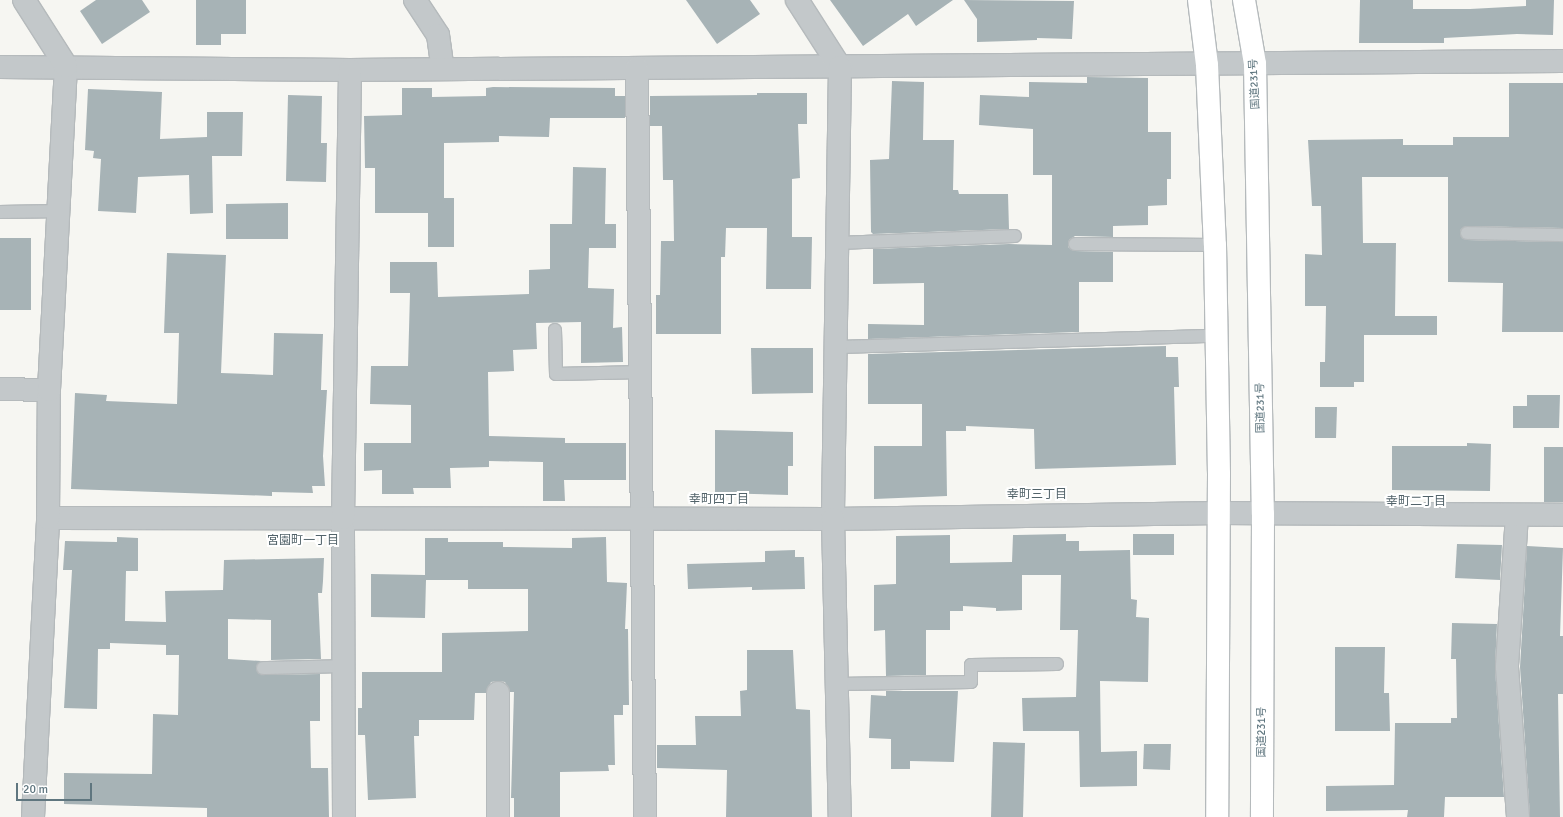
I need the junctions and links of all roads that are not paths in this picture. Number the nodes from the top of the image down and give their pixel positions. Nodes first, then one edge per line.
1 (24, 0) edge
2 (415, 0) edge
3 (797, 0) edge
4 (1199, 0) edge
5 (1244, 0) edge
6 (1563, 61) edge
7 (1255, 64) junction
8 (1207, 65) junction
9 (66, 66) junction
10 (0, 67) edge
11 (840, 67) junction
12 (637, 68) junction
13 (350, 70) junction
14 (443, 70) junction
15 (58, 211) junction
16 (0, 212) edge
17 (1466, 234) dead end
18 (1563, 235) edge
19 (1015, 236) dead end
20 (838, 243) junction
21 (1075, 244) dead end
22 (1215, 245) junction
23 (555, 330) dead end
24 (1217, 336) junction
25 (836, 347) junction
26 (642, 372) junction
27 (0, 389) edge
28 (48, 390) junction
29 (1219, 513) junction
30 (1264, 514) junction
31 (1517, 515) junction
32 (1563, 515) edge
33 (48, 518) junction
34 (343, 518) junction
35 (644, 519) junction
36 (833, 519) junction
37 (1057, 664) dead end
38 (344, 666) junction
39 (263, 668) dead end
40 (837, 684) junction
41 (498, 693) dead end
42 (33, 817) edge
43 (344, 817) edge
44 (498, 817) edge
45 (645, 817) edge
46 (840, 817) edge
47 (1218, 817) edge
48 (1262, 817) edge
49 (1518, 817) edge

1 - 9 street
2 - 14 street
3 - 11 street
4 - 8 highway
5 - 7 highway, 国道231号
6 - 7 street
7 - 8 street
7 - 30 highway, 国道231号
8 - 11 street
8 - 22 highway
9 - 10 street
9 - 13 street
9 - 15 street
11 - 12 street
11 - 20 street
12 - 14 street
12 - 26 street
13 - 14 street
13 - 34 street
15 - 16 lane
15 - 28 street
17 - 18 lane
19 - 20 lane
20 - 25 street
21 - 22 lane
22 - 24 highway
23 - 26 lane
24 - 25 lane
24 - 29 highway
25 - 36 street
26 - 35 street
27 - 28 street
28 - 33 street
29 - 30 street
29 - 36 street
29 - 47 highway
30 - 31 street
30 - 48 highway, 国道231号
31 - 32 street
31 - 49 street
33 - 34 street
33 - 42 street
34 - 35 street
34 - 38 street
35 - 36 street
35 - 45 street
36 - 40 street
37 - 40 lane
38 - 39 lane
38 - 43 street
40 - 46 street
41 - 44 street

